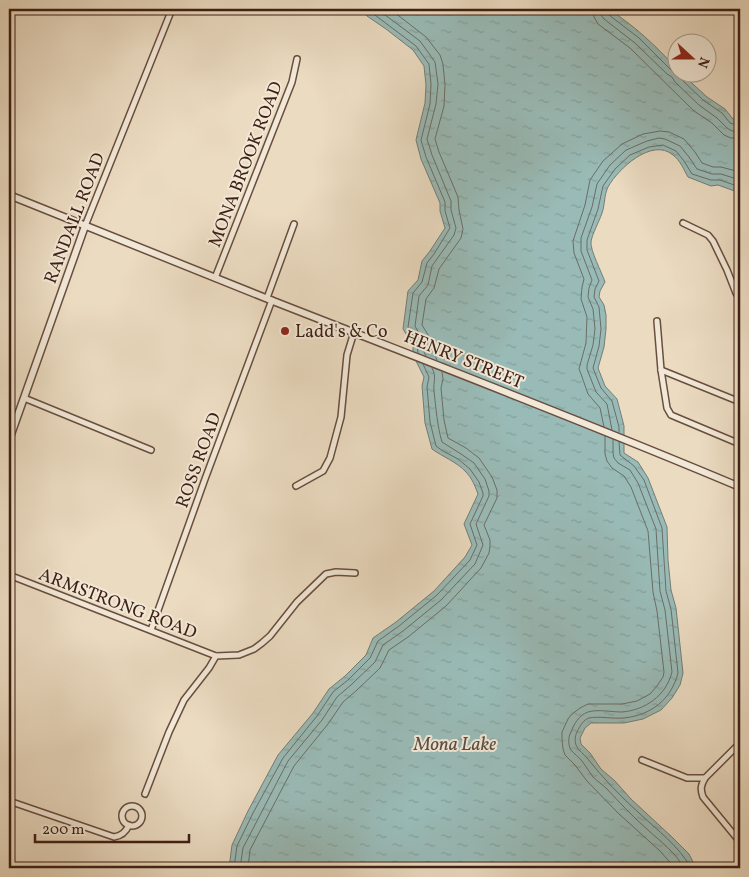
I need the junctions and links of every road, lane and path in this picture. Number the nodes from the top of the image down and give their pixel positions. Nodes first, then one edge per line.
1 (172, 9) edge
2 (728, 9) edge
3 (740, 13) edge
4 (297, 59) dead end
5 (9, 195) edge
6 (683, 223) dead end
7 (294, 224) dead end
8 (86, 226) junction
9 (215, 278) junction
10 (270, 299) junction
11 (740, 299) edge
12 (656, 321) dead end
13 (354, 332) junction
14 (661, 370) junction
15 (24, 398) junction
16 (740, 402) edge
17 (9, 440) edge
18 (740, 444) edge
19 (151, 450) dead end
20 (296, 486) dead end
21 (740, 487) edge
22 (355, 574) dead end
23 (9, 575) edge
24 (151, 630) junction
25 (216, 656) junction
26 (740, 743) edge
27 (642, 760) dead end
28 (705, 778) junction
29 (145, 794) dead end
30 (9, 801) edge
31 (129, 825) dead end
32 (740, 842) edge

1 - 8 street, RANDALL ROAD
2 - 3 street
4 - 9 street, MONA BROOK ROAD
5 - 8 street, HENRY STREET
6 - 11 street
7 - 10 street, ROSS ROAD
8 - 9 street, HENRY STREET
8 - 15 street, RANDALL ROAD
9 - 10 street, HENRY STREET
10 - 13 street, HENRY STREET
10 - 24 street, ROSS ROAD
12 - 14 street
13 - 20 street
13 - 21 street, HENRY STREET
14 - 16 street
14 - 18 street
15 - 17 street, RANDALL ROAD
15 - 19 street
22 - 25 street
23 - 24 street, ARMSTRONG ROAD
24 - 25 street, ARMSTRONG ROAD
25 - 29 street
26 - 28 street
27 - 28 street
28 - 32 street
30 - 31 street

